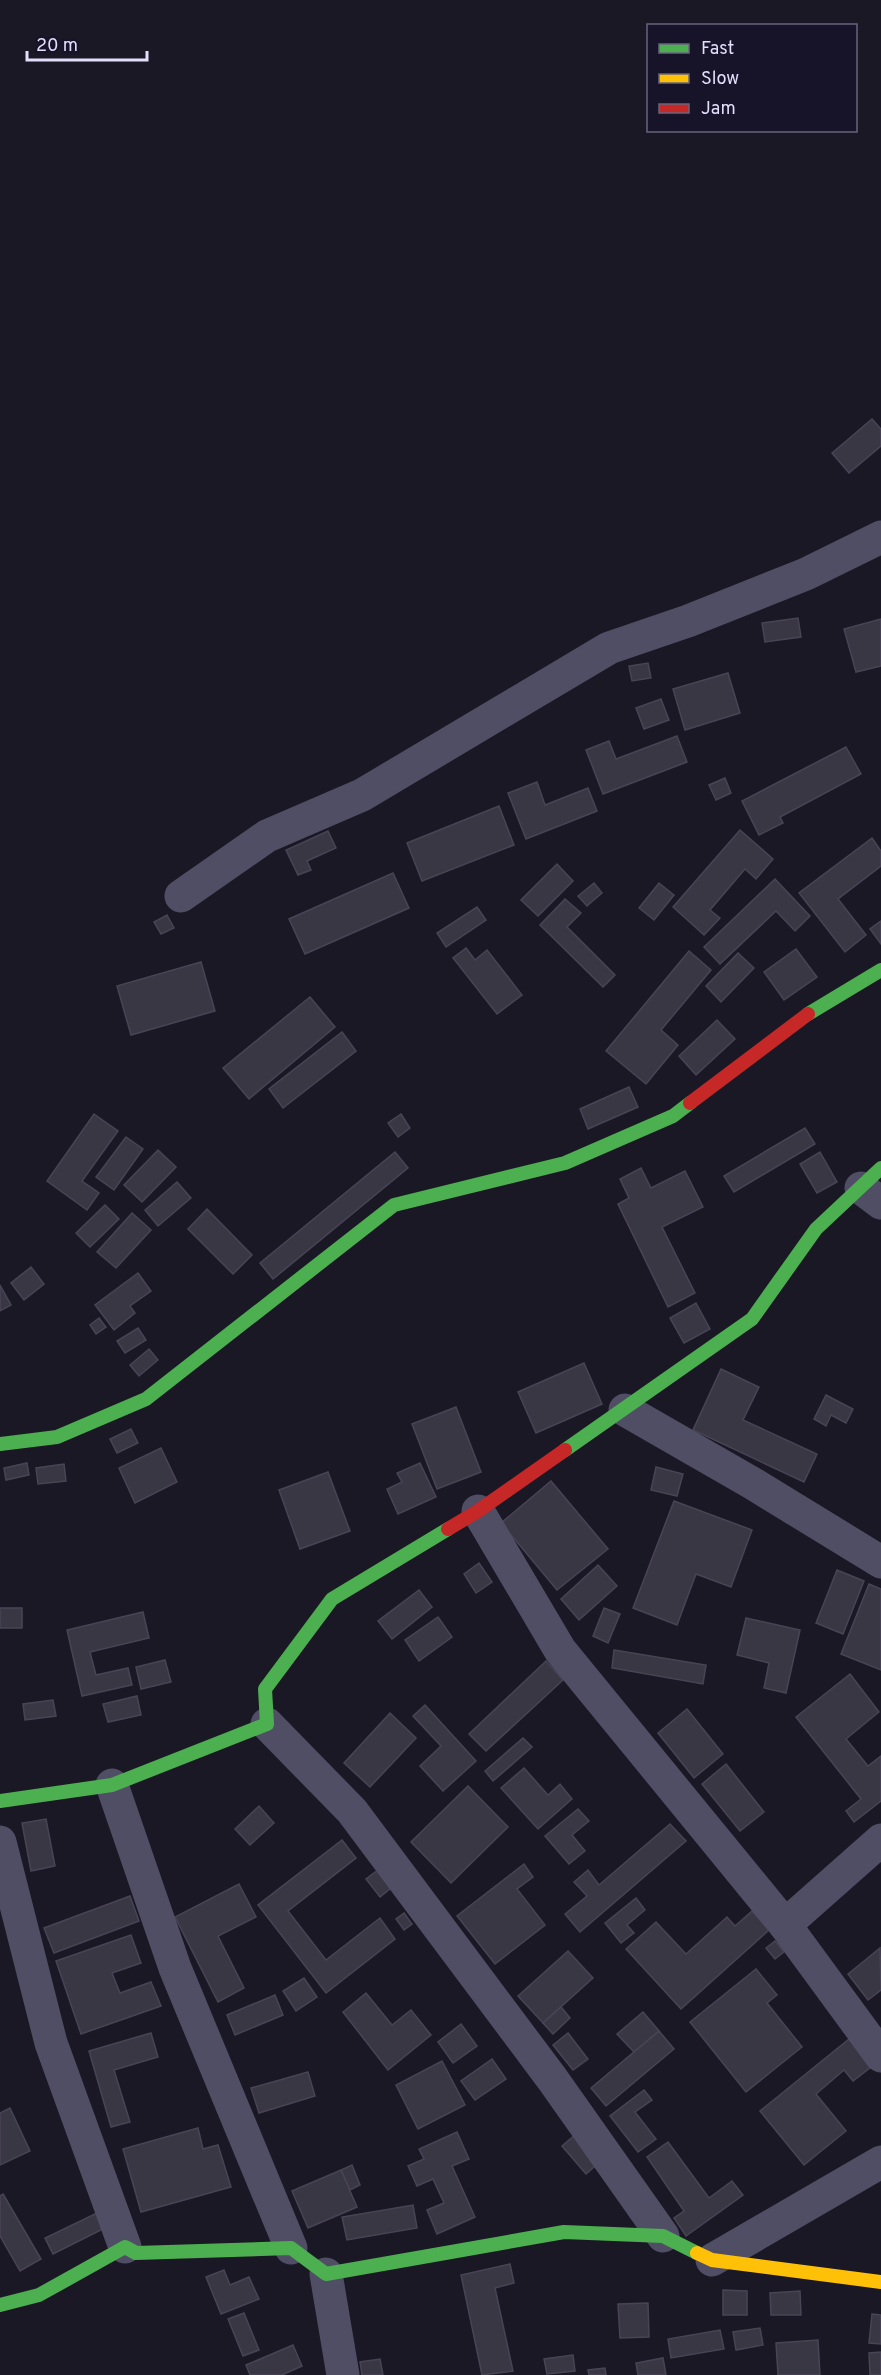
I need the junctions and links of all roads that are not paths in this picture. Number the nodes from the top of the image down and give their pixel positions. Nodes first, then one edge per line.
1 (881, 537) edge
2 (181, 896) dead end
3 (881, 970) edge
4 (874, 1186) edge
5 (625, 1410) junction
6 (0, 1444) edge
7 (478, 1511) junction
8 (881, 1562) edge
9 (267, 1725) junction
10 (112, 1785) junction
11 (0, 1801) edge
12 (881, 1840) edge
13 (0, 1842) edge
14 (785, 1924) junction
15 (881, 2056) edge
16 (881, 2162) edge
17 (663, 2236) junction
18 (126, 2247) junction
19 (291, 2248) junction
20 (712, 2260) junction
21 (326, 2274) junction
22 (881, 2282) edge
23 (0, 2305) edge
24 (343, 2375) edge

1 - 2 street
3 - 6 street
4 - 5 street
5 - 7 street
5 - 8 street
7 - 9 street
7 - 14 street
9 - 10 street
9 - 17 street
10 - 11 street
10 - 19 street
12 - 14 street
13 - 18 street
14 - 15 street
16 - 20 street
17 - 20 street
17 - 21 street
18 - 19 street
18 - 23 street
19 - 21 street
20 - 22 street
21 - 24 street

